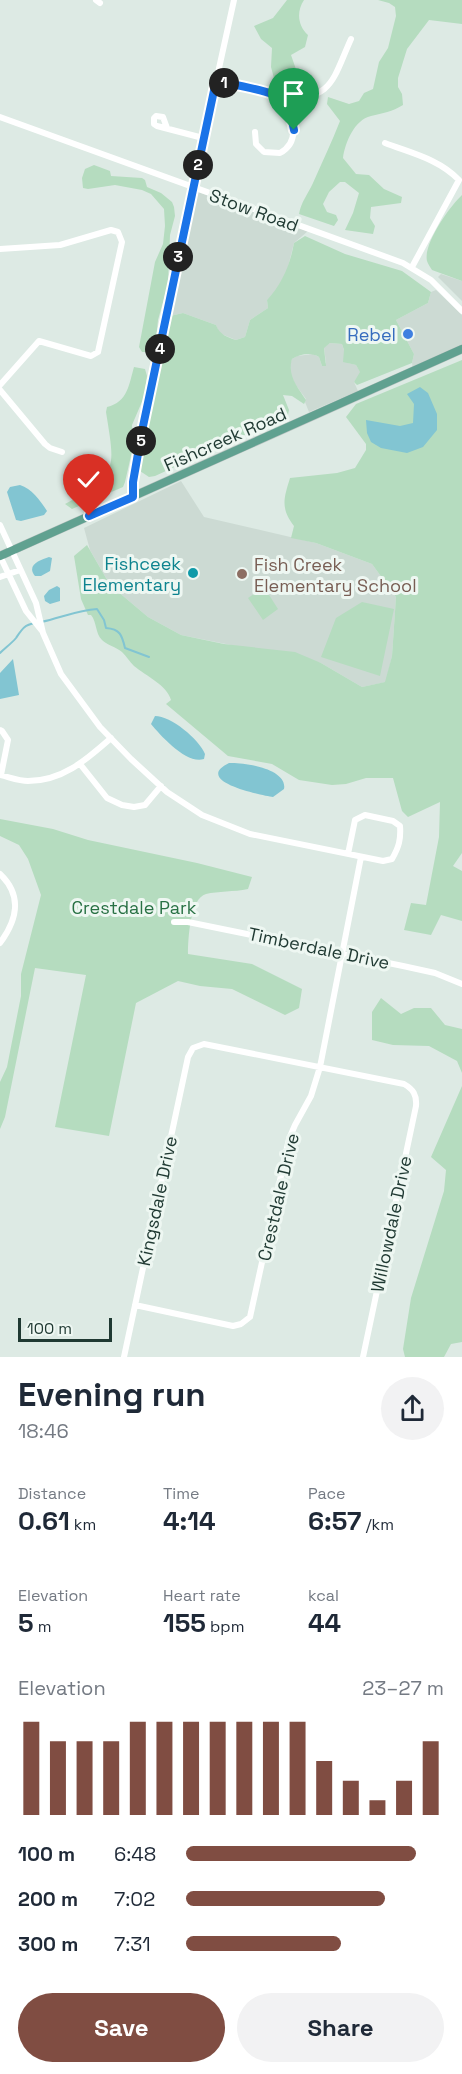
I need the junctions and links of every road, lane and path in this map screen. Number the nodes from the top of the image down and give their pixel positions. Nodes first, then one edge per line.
1 (234, 0) edge
2 (351, 39) dead end
3 (216, 81) junction
4 (281, 98) junction
5 (0, 117) edge
6 (167, 128) dead end
7 (255, 132) dead end
8 (203, 138) junction
9 (385, 143) dead end
10 (193, 188) junction
11 (0, 249) edge
12 (412, 267) junction
13 (462, 311) edge
14 (462, 349) edge
15 (0, 385) edge
16 (0, 390) edge
17 (62, 452) dead end
18 (133, 497) junction
19 (0, 525) edge
20 (11, 551) junction
21 (0, 556) edge
22 (20, 570) junction
23 (8, 573) junction
24 (0, 577) edge
25 (36, 619) junction
26 (0, 730) edge
27 (111, 738) junction
28 (80, 764) junction
29 (1, 775) edge
30 (161, 786) junction
31 (348, 854) junction
32 (361, 857) junction
33 (0, 874) edge
34 (174, 922) dead end
35 (0, 943) edge
36 (343, 954) junction
37 (462, 984) edge
38 (320, 1067) junction
39 (135, 1305) junction
40 (124, 1357) edge
41 (363, 1357) edge

1 - 3 street
2 - 4 street
3 - 4 street
3 - 8 street
4 - 7 street
5 - 10 street, Stow Road
6 - 8 street
8 - 10 street
9 - 12 street
10 - 12 street, Stow Road
10 - 18 street
11 - 15 street
12 - 13 street, Stow Road
14 - 18 main road, Fishcreek Road
16 - 17 street
18 - 20 main road, Fishcreek Road
19 - 20 street
20 - 21 main road, Fishcreek Road
20 - 22 street
21 - 23 street
22 - 23 street
22 - 25 street
23 - 24 street
23 - 25 street
25 - 27 street
26 - 29 street
27 - 28 street
27 - 30 street
28 - 29 street
28 - 30 street
30 - 31 street
31 - 32 street
31 - 32 street
32 - 36 street, Crestdale Drive
33 - 35 street
34 - 36 street, Timberdale Drive
36 - 37 street, Timberdale Drive
36 - 38 street, Crestdale Drive
38 - 39 street, Crestdale Drive
38 - 39 street, Kingsdale Drive
38 - 41 street, Willowdale Drive
39 - 40 street, Kingsdale Drive

